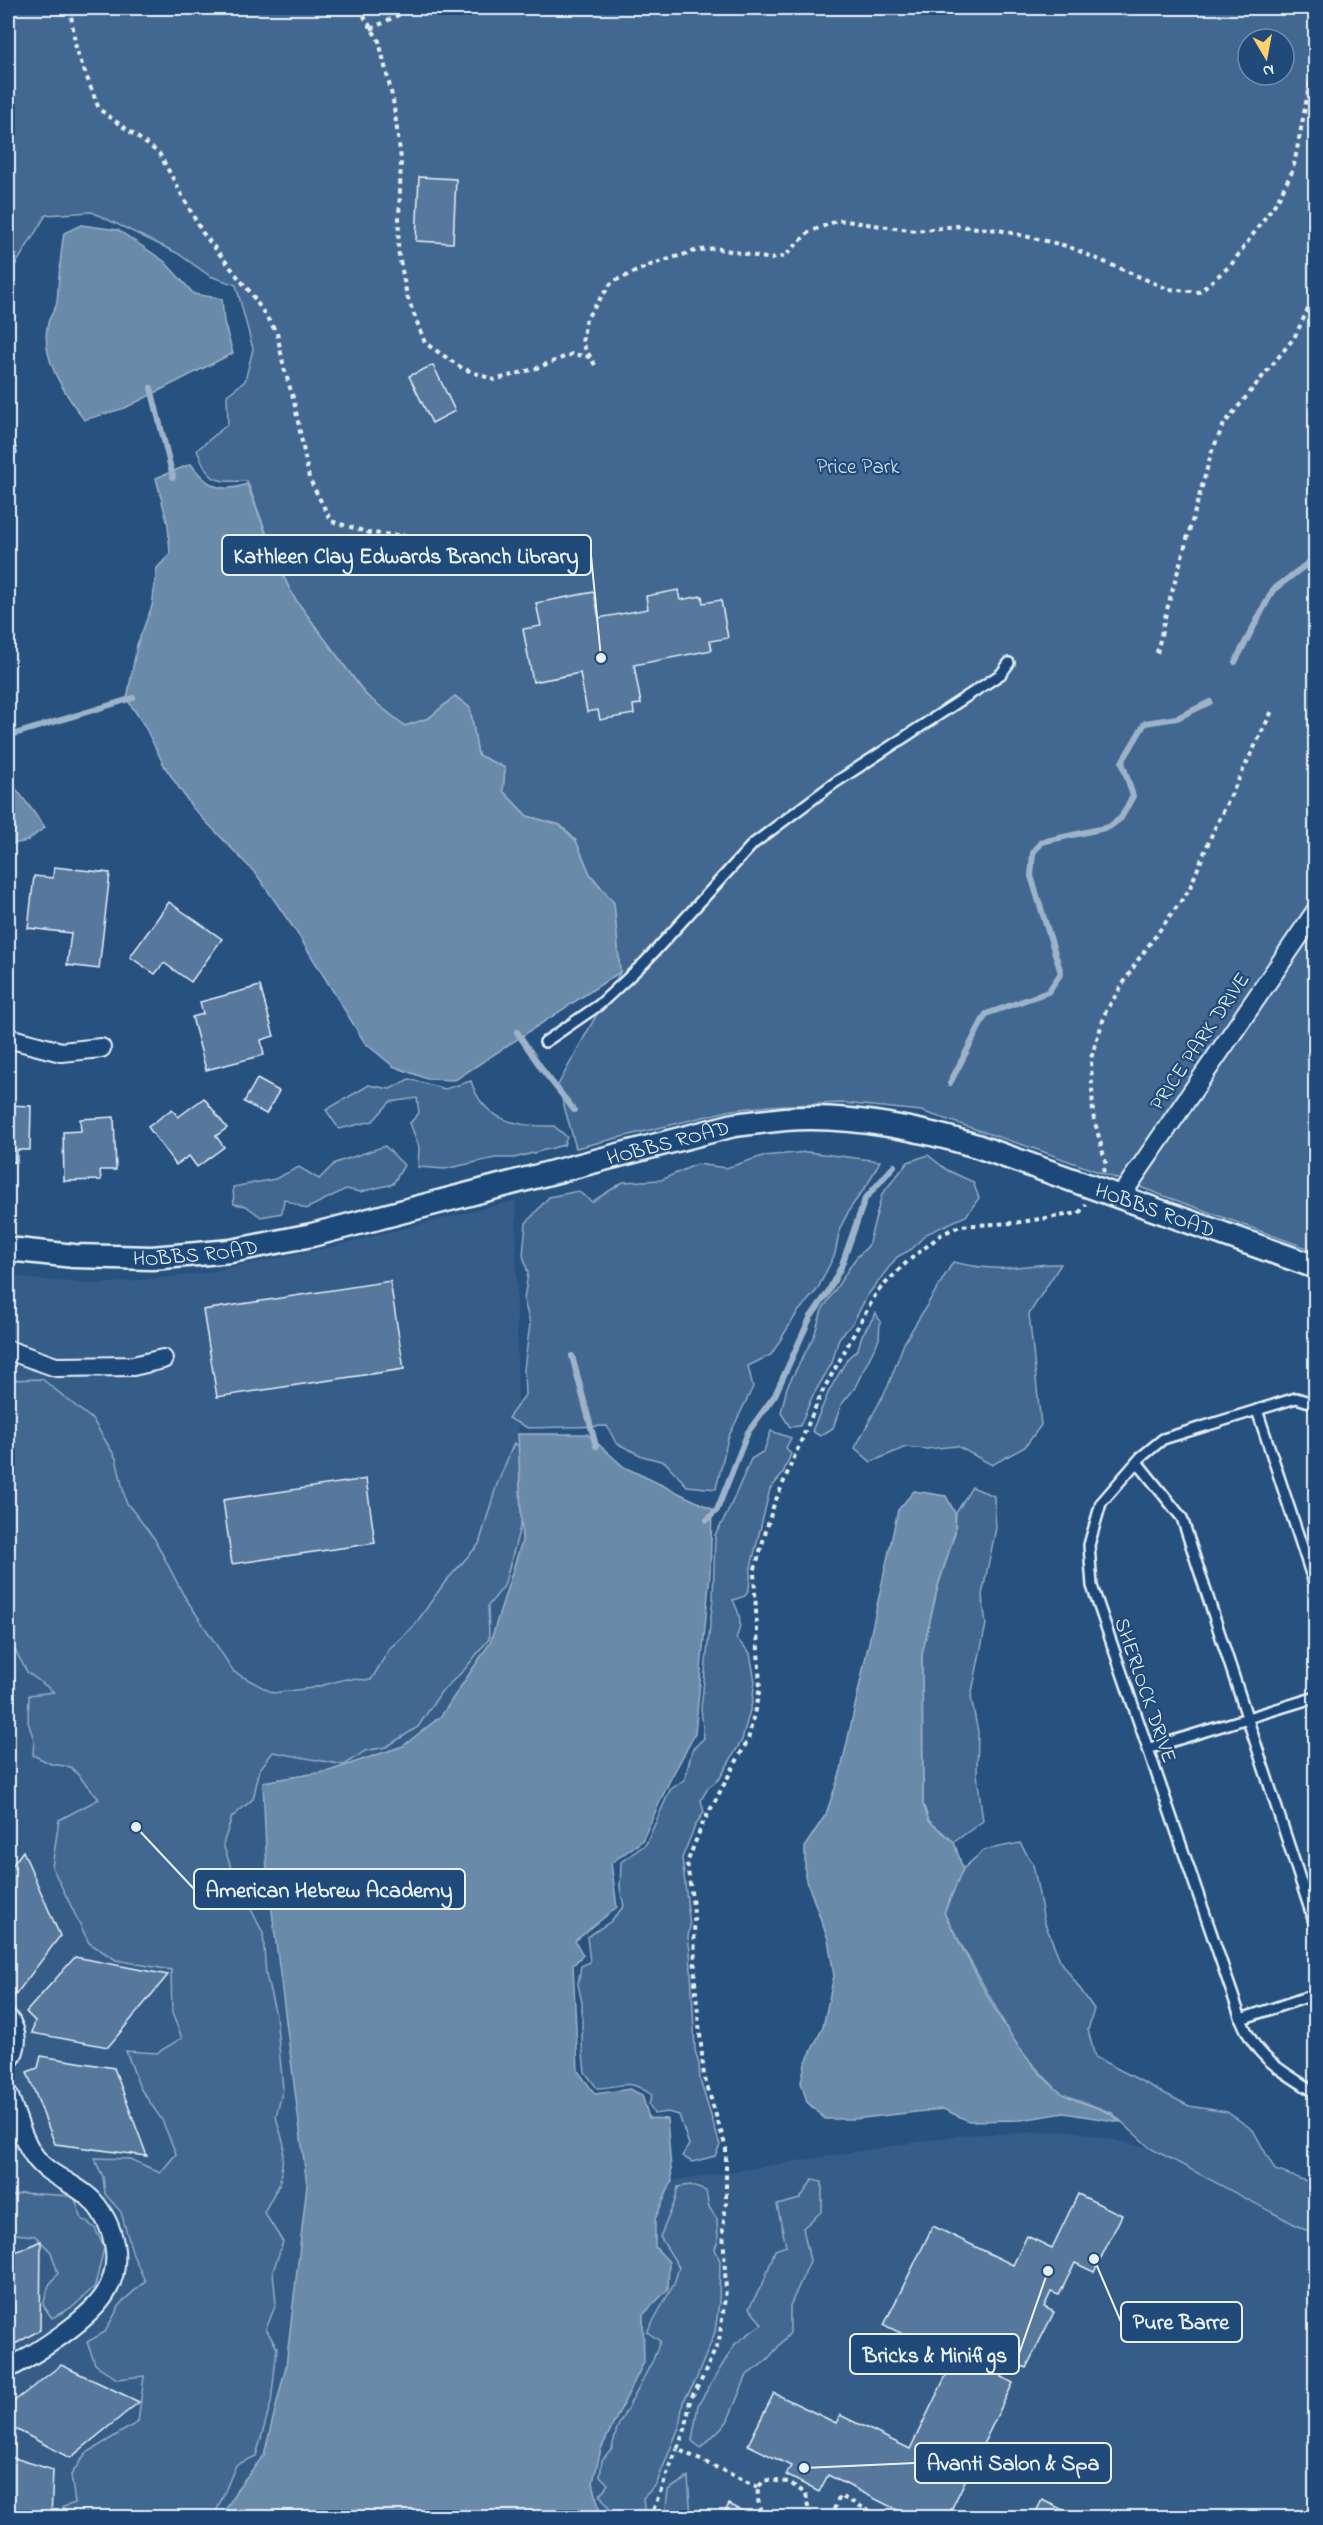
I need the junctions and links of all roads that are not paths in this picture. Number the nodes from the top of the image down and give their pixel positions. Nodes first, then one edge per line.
1 (1009, 663) dead end
2 (1316, 911) edge
3 (8, 1038) edge
4 (545, 1042) dead end
5 (101, 1048) dead end
6 (1120, 1197) junction
7 (8, 1249) edge
8 (1316, 1267) edge
9 (8, 1350) edge
10 (163, 1359) dead end
11 (1316, 1404) edge
12 (1257, 1410) junction
13 (1137, 1462) junction
14 (1316, 1589) edge
15 (1316, 1696) edge
16 (1246, 1718) junction
17 (1147, 1749) junction
18 (1316, 1928) edge
19 (1316, 1994) edge
20 (8, 2018) edge
21 (1240, 2019) junction
22 (8, 2062) edge
23 (1316, 2092) edge
24 (8, 2094) edge
25 (8, 2369) edge

1 - 4 lane
2 - 6 street, PRICE PARK DRIVE
3 - 5 street
6 - 7 street, HOBBS ROAD
6 - 8 street, HOBBS ROAD
9 - 10 street
11 - 12 lane, SHERLOCK DRIVE
12 - 13 lane, SHERLOCK DRIVE
12 - 14 lane
13 - 16 lane
13 - 17 lane, SHERLOCK DRIVE
15 - 16 lane
16 - 17 lane
16 - 18 lane
17 - 21 lane, SHERLOCK DRIVE
19 - 21 lane
20 - 22 street
21 - 23 lane, SHERLOCK DRIVE
24 - 25 street

